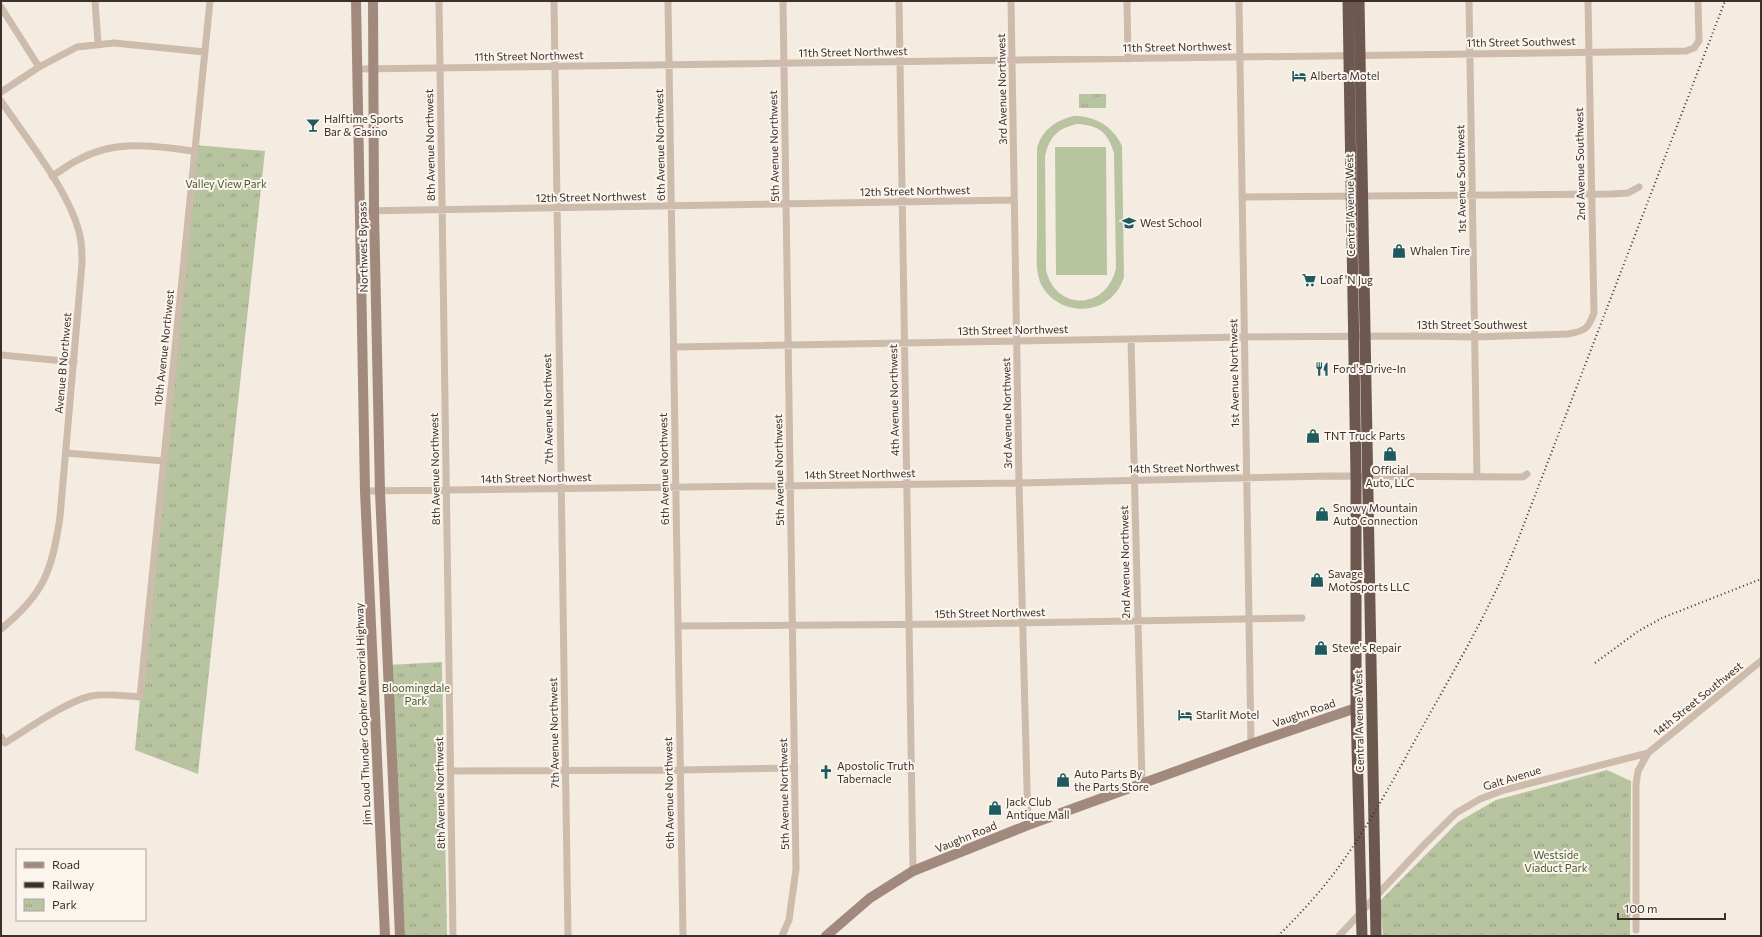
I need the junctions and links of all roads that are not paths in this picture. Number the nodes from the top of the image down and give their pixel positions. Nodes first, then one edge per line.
1 (95, 1) edge
2 (210, 1) edge
3 (356, 1) edge
4 (373, 1) edge
5 (439, 1) edge
6 (554, 1) edge
7 (668, 1) edge
8 (783, 1) edge
9 (899, 1) edge
10 (1011, 1) edge
11 (1127, 1) edge
12 (1239, 1) edge
13 (1348, 1) edge
14 (1359, 1) edge
15 (1469, 1) edge
16 (1588, 1) edge
17 (1698, 1) edge
18 (1, 7) edge
19 (98, 43) junction
20 (205, 52) junction
21 (1588, 52) junction
22 (1470, 54) junction
23 (1348, 55) junction
24 (1360, 55) junction
25 (1240, 56) junction
26 (1128, 59) junction
27 (1012, 61) junction
28 (900, 62) junction
29 (784, 64) junction
30 (669, 65) junction
31 (39, 67) junction
32 (554, 67) junction
33 (440, 68) junction
34 (357, 69) junction
35 (373, 69) junction
36 (1, 92) edge
37 (1, 101) edge
38 (194, 151) junction
39 (52, 176) junction
40 (1639, 187) dead end
41 (1591, 194) junction
42 (1351, 195) junction
43 (1364, 195) junction
44 (1472, 195) junction
45 (1242, 197) junction
46 (1014, 200) junction
47 (902, 202) junction
48 (786, 204) junction
49 (672, 207) junction
50 (557, 208) junction
51 (442, 209) junction
52 (374, 210) junction
53 (360, 211) junction
54 (1589, 326) joint
55 (1244, 337) junction
56 (1353, 337) junction
57 (1366, 337) junction
58 (1475, 338) junction
59 (1130, 339) junction
60 (1016, 341) junction
61 (904, 343) junction
62 (788, 344) junction
63 (674, 347) junction
64 (1, 355) edge
65 (74, 362) junction
66 (66, 454) junction
67 (164, 462) junction
68 (1527, 474) dead end
69 (1356, 476) junction
70 (1368, 476) junction
71 (1247, 477) junction
72 (1477, 477) junction
73 (1134, 480) junction
74 (1018, 483) junction
75 (907, 484) junction
76 (791, 486) junction
77 (560, 488) junction
78 (675, 488) junction
79 (365, 491) junction
80 (446, 491) junction
81 (380, 492) junction
82 (1302, 618) dead end
83 (1370, 618) junction
84 (1249, 619) junction
85 (1138, 621) junction
86 (1023, 623) junction
87 (909, 625) junction
88 (678, 626) junction
89 (793, 626) junction
90 (1, 629) edge
91 (1761, 661) edge
92 (1356, 708) junction
93 (3, 740) edge
94 (1369, 743) junction
95 (1251, 744) junction
96 (1648, 753) junction
97 (795, 768) junction
98 (565, 770) junction
99 (680, 770) junction
100 (451, 771) junction
101 (1142, 783) junction
102 (1028, 825) junction
103 (914, 871) junction
104 (1636, 930) dead end
105 (385, 936) edge
106 (400, 936) edge
107 (453, 936) edge
108 (568, 936) edge
109 (683, 936) edge
110 (782, 936) edge
111 (826, 936) edge
112 (1339, 936) edge
113 (1362, 936) edge
114 (1376, 936) edge

1 - 19 street
2 - 20 street, 10th Avenue Northwest
3 - 34 main road, Northwest Bypass
4 - 35 main road, Northwest Bypass
5 - 33 street, 8th Avenue Northwest
6 - 32 street, 7th Avenue Northwest
7 - 30 street, 6th Avenue Northwest
8 - 29 street, 5th Avenue Northwest
9 - 28 street, 4th Avenue Northwest
10 - 27 street, 3rd Avenue Northwest
11 - 26 street
12 - 25 street, 1st Avenue Northwest
13 - 23 highway, Central Avenue West
14 - 24 highway, Central Avenue West
15 - 22 street, 1st Avenue Southwest
16 - 21 street, 2nd Avenue Southwest
17 - 21 street, 11th Street Southwest
18 - 31 street
19 - 20 street
19 - 31 street
20 - 38 street, 10th Avenue Northwest
21 - 22 street, 11th Street Southwest
21 - 41 street, 2nd Avenue Southwest
22 - 24 street, 11th Street Southwest
22 - 44 street, 1st Avenue Southwest
23 - 24 street, 11th Street Southwest
23 - 25 street, 11th Street Northwest
23 - 42 highway, Central Avenue West
24 - 43 highway, Central Avenue West
25 - 26 street, 11th Street Northwest
25 - 45 street, 1st Avenue Northwest
26 - 27 street, 11th Street Northwest
27 - 28 street, 11th Street Northwest
27 - 46 street, 3rd Avenue Northwest
28 - 29 street, 11th Street Northwest
28 - 47 street, 4th Avenue Northwest
29 - 30 street, 11th Street Northwest
29 - 48 street, 5th Avenue Northwest
30 - 32 street, 11th Street Northwest
30 - 49 street, 6th Avenue Northwest
31 - 36 street
32 - 33 street, 11th Street Northwest
32 - 50 street, 7th Avenue Northwest
33 - 35 street, 11th Street Northwest
33 - 51 street, 8th Avenue Northwest
34 - 35 street, 11th Street Northwest
34 - 53 main road, Northwest Bypass
35 - 52 main road, Northwest Bypass
37 - 39 street, Avenue B Northwest
38 - 39 street
38 - 67 street, 10th Avenue Northwest
39 - 65 street, Avenue B Northwest
40 - 41 street
41 - 44 street
41 - 54 street, 2nd Avenue Southwest
42 - 43 street
42 - 45 street
42 - 56 highway, Central Avenue West
43 - 44 street
43 - 57 highway, Central Avenue West
44 - 58 street, 1st Avenue Southwest
45 - 55 street, 1st Avenue Northwest
46 - 47 street, 12th Street Northwest
46 - 60 street, 3rd Avenue Northwest
47 - 48 street, 12th Street Northwest
47 - 61 street, 4th Avenue Northwest
48 - 49 street, 12th Street Northwest
48 - 62 street, 5th Avenue Northwest
49 - 50 street, 12th Street Northwest
49 - 63 street, 6th Avenue Northwest
50 - 51 street, 12th Street Northwest
50 - 77 street, 7th Avenue Northwest
51 - 52 street, 12th Street Northwest
51 - 80 street, 8th Avenue Northwest
52 - 53 street, 12th Street Northwest
52 - 81 main road, Northwest Bypass
53 - 79 main road, Northwest Bypass
54 - 58 street, 13th Street Southwest
55 - 56 street, 13th Street Northwest
55 - 59 street, 13th Street Northwest
55 - 71 street, 1st Avenue Northwest
56 - 57 street, 13th Street Southwest
56 - 69 highway, Central Avenue West
57 - 58 street, 13th Street Southwest
57 - 70 highway, Central Avenue West
58 - 72 street, 1st Avenue Southwest
59 - 60 street, 13th Street Northwest
59 - 73 street, 2nd Avenue Northwest
60 - 61 street, 13th Street Northwest
60 - 74 street, 3rd Avenue Northwest
61 - 62 street, 13th Street Northwest
61 - 75 street, 4th Avenue Northwest
62 - 63 street, 13th Street Northwest
62 - 76 street, 5th Avenue Northwest
63 - 78 street, 6th Avenue Northwest
64 - 65 street
65 - 66 street, Avenue B Northwest
66 - 67 street
66 - 90 street, Avenue B Northwest
67 - 93 street, 10th Avenue Northwest
68 - 72 street
69 - 70 street
69 - 71 street, 14th Street Northwest
69 - 92 highway, Central Avenue West
70 - 72 street
70 - 83 highway, Central Avenue West
71 - 73 street, 14th Street Northwest
71 - 84 street, 1st Avenue Northwest
73 - 74 street, 14th Street Northwest
73 - 85 street, 2nd Avenue Northwest
74 - 75 street, 14th Street Northwest
74 - 86 street, 3rd Avenue Northwest
75 - 76 street, 14th Street Northwest
75 - 87 street, 4th Avenue Northwest
76 - 78 street, 14th Street Northwest
76 - 89 street, 5th Avenue Northwest
77 - 78 street, 14th Street Northwest
77 - 80 street, 14th Street Northwest
77 - 98 street, 7th Avenue Northwest
78 - 88 street, 6th Avenue Northwest
79 - 81 street, 14th Street Northwest
79 - 105 main road, Jim Loud Thunder Gopher Memorial Highway
80 - 81 street, 14th Street Northwest
80 - 100 street, 8th Avenue Northwest
81 - 106 main road
82 - 84 street, 15th Street Northwest
83 - 92 highway
83 - 94 highway, Central Avenue West
84 - 85 street, 15th Street Northwest
84 - 95 street, 1st Avenue Northwest
85 - 86 street, 15th Street Northwest
85 - 101 street, 2nd Avenue Northwest
86 - 87 street, 15th Street Northwest
86 - 102 street, 3rd Avenue Northwest
87 - 89 street, 15th Street Northwest
87 - 103 street, 4th Avenue Northwest
88 - 89 street, 15th Street Northwest
88 - 99 street, 6th Avenue Northwest
89 - 97 street, 5th Avenue Northwest
91 - 96 street, 14th Street Southwest
92 - 94 highway
92 - 95 main road, Vaughn Road
92 - 113 highway, Central Avenue West
94 - 114 highway, Central Avenue West
95 - 101 main road, Vaughn Road
96 - 104 street
96 - 112 street, Galt Avenue
97 - 99 street
97 - 110 street, 5th Avenue Northwest
98 - 99 street
98 - 100 street
98 - 108 street, 7th Avenue Northwest
99 - 109 street, 6th Avenue Northwest
100 - 107 street, 8th Avenue Northwest
101 - 102 main road, Vaughn Road
102 - 103 main road, Vaughn Road
103 - 111 main road, Vaughn Road

